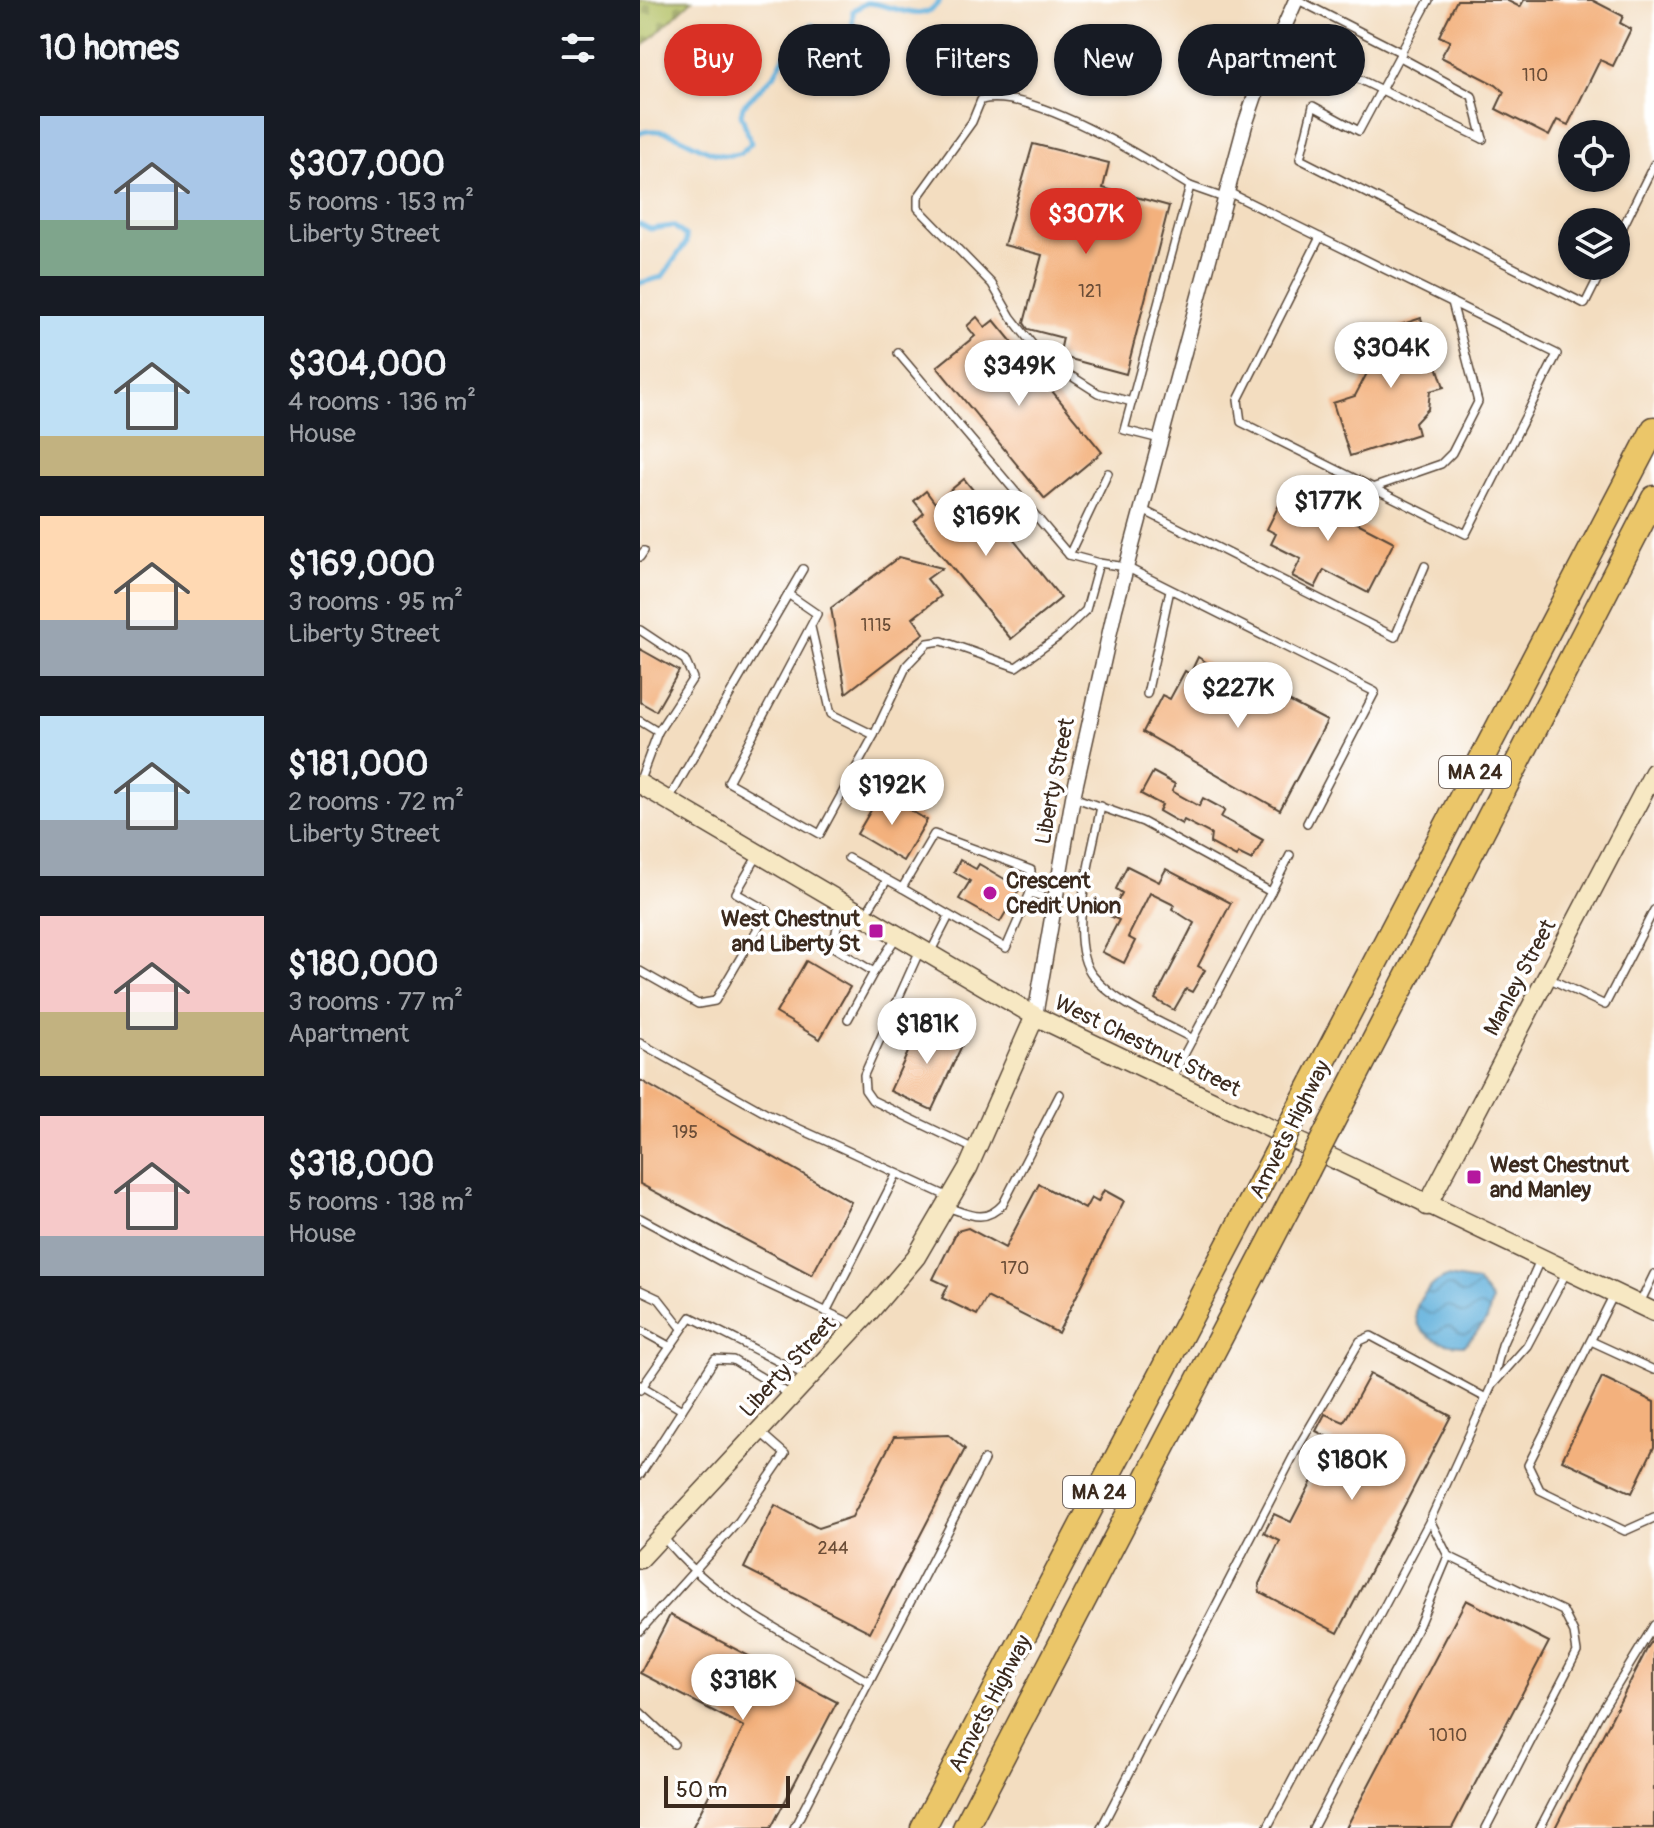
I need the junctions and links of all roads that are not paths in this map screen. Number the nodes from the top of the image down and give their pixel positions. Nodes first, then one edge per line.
1 (1297, 0) edge
2 (1429, 0) edge
3 (1286, 24) edge
4 (1401, 55) junction
5 (1365, 82) edge
6 (1382, 90) junction
7 (1255, 96) edge
8 (1654, 164) edge
9 (1190, 186) junction
10 (1225, 195) junction
11 (1630, 213) edge
12 (1320, 237) junction
13 (1597, 280) edge
14 (1452, 302) junction
15 (898, 353) dead end
16 (1132, 402) junction
17 (1654, 429) edge
18 (1160, 439) junction
19 (1108, 473) dead end
20 (1372, 488) junction
21 (1654, 498) edge
22 (1141, 509) junction
23 (1069, 555) junction
24 (1099, 563) junction
25 (1425, 566) dead end
26 (1126, 567) junction
27 (803, 569) dead end
28 (1170, 590) junction
29 (788, 594) junction
30 (811, 626) junction
31 (640, 630) edge
32 (1147, 694) dead end
33 (640, 721) edge
34 (658, 732) junction
35 (874, 735) junction
36 (1654, 772) edge
37 (640, 782) edge
38 (1073, 797) junction
39 (1648, 799) edge
40 (668, 801) junction
41 (1101, 806) junction
42 (1307, 823) dead end
43 (759, 853) junction
44 (1290, 855) dead end
45 (848, 858) dead end
46 (887, 880) junction
47 (902, 888) junction
48 (1271, 892) junction
49 (1030, 893) junction
50 (1056, 900) junction
51 (842, 902) junction
52 (1654, 910) edge
53 (865, 915) junction
54 (949, 916) junction
55 (899, 934) junction
56 (925, 950) junction
57 (640, 971) edge
58 (874, 972) junction
59 (1546, 977) junction
60 (1035, 1016) junction
61 (848, 1019) dead end
62 (1193, 1039) junction
63 (640, 1043) edge
64 (1170, 1082) junction
65 (1060, 1094) dead end
66 (976, 1150) junction
67 (896, 1175) junction
68 (949, 1203) junction
69 (1427, 1206) junction
70 (640, 1218) edge
71 (1540, 1260) junction
72 (1566, 1273) junction
73 (1654, 1274) edge
74 (640, 1290) edge
75 (1614, 1294) junction
76 (1646, 1308) edge
77 (826, 1312) junction
78 (857, 1326) junction
79 (681, 1327) junction
80 (640, 1330) edge
81 (1591, 1341) junction
82 (669, 1346) junction
83 (1654, 1370) edge
84 (809, 1377) junction
85 (1492, 1385) junction
86 (641, 1387) edge
87 (792, 1396) junction
88 (1486, 1398) junction
89 (682, 1410) junction
90 (759, 1431) junction
91 (984, 1460) dead end
92 (640, 1475) edge
93 (1654, 1518) edge
94 (1430, 1520) junction
95 (662, 1536) junction
96 (1448, 1556) junction
97 (640, 1559) edge
98 (692, 1571) junction
99 (1654, 1625) edge
100 (640, 1631) edge
101 (869, 1682) junction
102 (640, 1712) edge
103 (674, 1744) dead end
104 (794, 1828) edge
105 (923, 1828) edge
106 (965, 1828) edge
107 (1101, 1828) edge
108 (1267, 1828) edge
109 (1313, 1828) edge
110 (1486, 1828) edge
111 (1540, 1828) edge

1 - 3 street, Liberty Street
1 - 4 lane
2 - 4 lane
4 - 6 lane
4 - 6 lane
5 - 6 lane
6 - 13 lane
7 - 10 street, Liberty Street
8 - 11 lane
9 - 10 lane
9 - 16 lane
9 - 16 lane
10 - 12 lane
10 - 18 street, Liberty Street
12 - 14 lane
12 - 20 lane
14 - 20 lane
14 - 20 lane
15 - 23 lane
16 - 18 lane
17 - 105 highway, Amvets Highway / MA 24, bridge
18 - 22 street, Liberty Street
19 - 23 lane
21 - 106 highway, Amvets Highway / MA 24, bridge
22 - 25 lane
22 - 26 street, Liberty Street
23 - 24 lane
24 - 26 lane
24 - 35 lane
26 - 28 lane
26 - 38 street, Liberty Street
27 - 29 lane
28 - 32 lane
28 - 42 lane
29 - 30 lane
29 - 40 lane
30 - 35 lane
30 - 35 lane
31 - 34 lane
33 - 34 lane
34 - 37 lane
36 - 39 main road, Manley Street
37 - 40 main road, West Chestnut Street
38 - 41 lane
38 - 50 street, Liberty Street
39 - 59 main road, Manley Street
40 - 43 main road, West Chestnut Street
41 - 48 lane
41 - 62 lane
43 - 51 main road, West Chestnut Street
43 - 57 lane
44 - 48 lane
45 - 46 lane
46 - 47 lane
46 - 53 lane
47 - 49 lane
47 - 54 lane
48 - 62 lane
49 - 50 lane
49 - 54 lane
50 - 60 street, Liberty Street
51 - 53 main road, West Chestnut Street
51 - 58 lane
52 - 59 lane
53 - 55 main road, West Chestnut Street
54 - 56 lane
55 - 56 main road, West Chestnut Street
55 - 58 lane
56 - 60 main road, West Chestnut Street
56 - 66 lane
58 - 61 lane
59 - 69 main road, Manley Street
60 - 64 main road, West Chestnut Street
60 - 66 main road, Liberty Street
62 - 64 lane
63 - 67 lane
64 - 69 main road, West Chestnut Street
65 - 68 lane
66 - 68 main road, Liberty Street
67 - 68 lane
67 - 77 lane
68 - 78 main road, Liberty Street
69 - 71 main road, West Chestnut Street
70 - 77 lane
71 - 72 main road, West Chestnut Street
71 - 85 lane
72 - 75 main road, West Chestnut Street
72 - 85 lane
73 - 76 lane
74 - 79 lane
75 - 76 main road, West Chestnut Street
75 - 81 lane
77 - 78 lane
78 - 84 main road, Liberty Street
79 - 82 lane
79 - 84 lane
80 - 82 lane
81 - 83 lane
81 - 93 lane
82 - 86 lane
84 - 87 main road, Liberty Street
85 - 88 lane
86 - 89 lane
87 - 89 lane
87 - 90 main road, Liberty Street
88 - 94 lane
88 - 107 lane
89 - 92 lane
90 - 95 main road, Liberty Street
90 - 98 lane
91 - 101 lane
94 - 96 lane
94 - 108 lane
95 - 97 main road, Liberty Street
95 - 98 lane
96 - 109 lane
96 - 110 lane
98 - 100 lane
98 - 101 lane
99 - 111 lane
101 - 104 lane
102 - 103 lane

